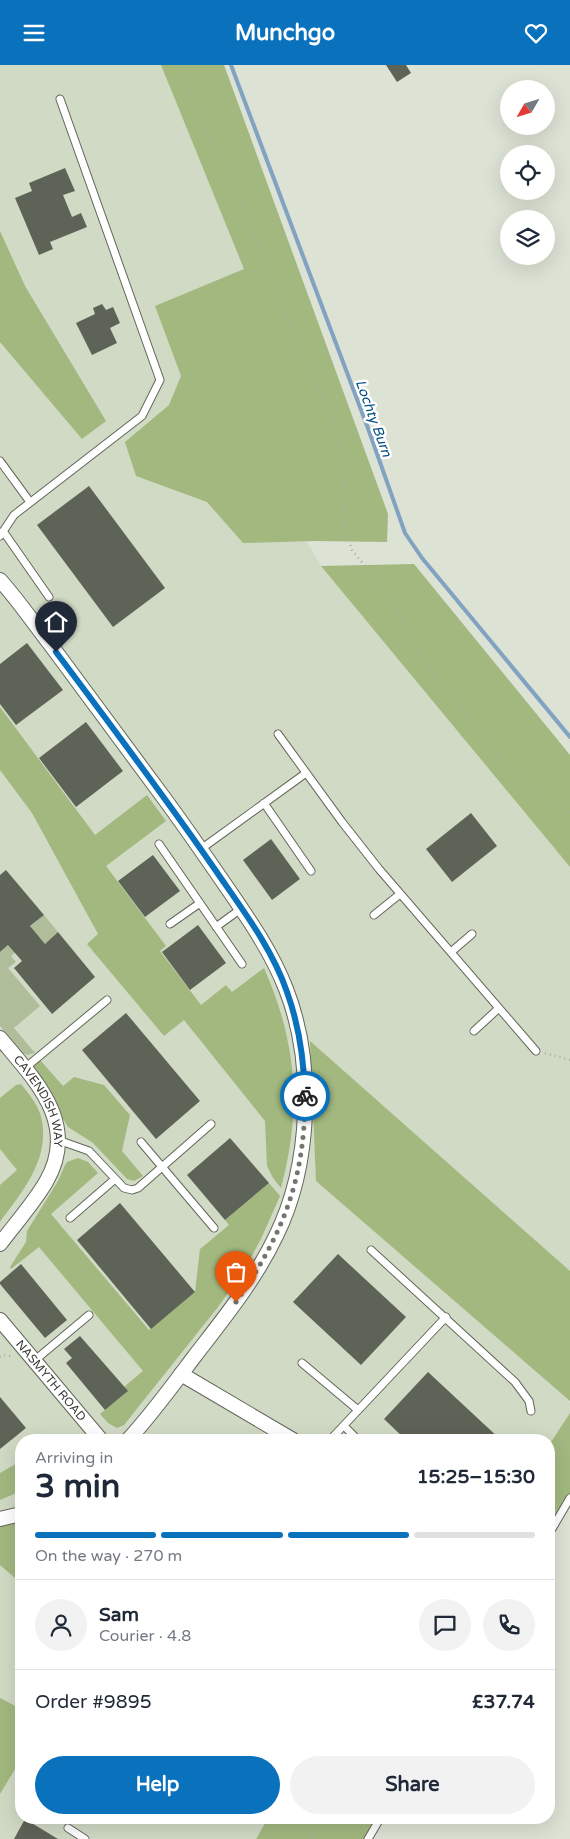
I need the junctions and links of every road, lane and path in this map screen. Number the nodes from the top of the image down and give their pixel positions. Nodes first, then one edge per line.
1 (180, 65) edge
2 (60, 99) dead end
3 (0, 461) edge
4 (30, 503) junction
5 (2, 533) edge
6 (0, 580) edge
7 (48, 597) dead end
8 (278, 734) dead end
9 (306, 773) junction
10 (264, 803) junction
11 (570, 812) edge
12 (159, 844) dead end
13 (201, 849) junction
14 (311, 871) dead end
15 (400, 893) junction
16 (200, 903) junction
17 (242, 908) junction
18 (374, 915) dead end
19 (170, 924) dead end
20 (216, 927) junction
21 (472, 934) dead end
22 (451, 953) junction
23 (242, 964) dead end
24 (106, 1000) dead end
25 (499, 1008) junction
26 (474, 1031) dead end
27 (0, 1038) edge
28 (536, 1051) joint
29 (570, 1060) edge
30 (25, 1068) junction
31 (211, 1125) dead end
32 (58, 1140) junction
33 (141, 1142) dead end
34 (162, 1167) junction
35 (115, 1179) junction
36 (70, 1218) dead end
37 (214, 1228) dead end
38 (0, 1244) edge
39 (371, 1250) dead end
40 (89, 1315) dead end
41 (446, 1317) junction
42 (0, 1320) edge
43 (34, 1361) junction
44 (302, 1363) dead end
45 (181, 1374) junction
46 (358, 1410) junction
47 (530, 1411) dead end
48 (344, 1426) junction
49 (570, 1426) edge
50 (95, 1434) edge
51 (133, 1434) edge
52 (283, 1434) edge
53 (336, 1434) edge
54 (352, 1434) edge
55 (555, 1462) edge
56 (570, 1498) edge
57 (15, 1515) edge
58 (0, 1519) edge
59 (555, 1524) edge
60 (314, 1824) edge
61 (377, 1824) edge
62 (68, 1828) dead end
63 (84, 1839) edge
64 (311, 1839) edge
65 (368, 1839) edge

1 - 11 path
2 - 4 lane
3 - 4 lane
4 - 5 lane
5 - 7 lane
6 - 13 street
8 - 9 lane
9 - 10 lane
9 - 15 lane
10 - 13 lane
10 - 14 lane
12 - 16 lane
13 - 17 street
15 - 18 lane
15 - 22 lane
16 - 19 lane
16 - 20 lane
17 - 20 lane
17 - 45 street
20 - 23 lane
21 - 22 lane
22 - 25 lane
24 - 30 lane
25 - 26 lane
25 - 28 lane
27 - 30 street, CAVENDISH WAY
28 - 29 path
30 - 32 street, CAVENDISH WAY
31 - 34 lane
32 - 35 lane
32 - 38 street, CAVENDISH WAY
33 - 34 lane
34 - 35 lane
34 - 37 lane
35 - 36 lane
39 - 41 lane
40 - 43 lane
41 - 46 lane
41 - 47 lane
42 - 43 street, NASMYTH ROAD
43 - 50 street, NASMYTH ROAD
44 - 46 lane
45 - 51 street
45 - 52 street
46 - 48 lane
48 - 53 lane
48 - 54 lane
49 - 55 path
56 - 59 lane
57 - 58 street
60 - 64 path
61 - 65 lane
62 - 63 lane

